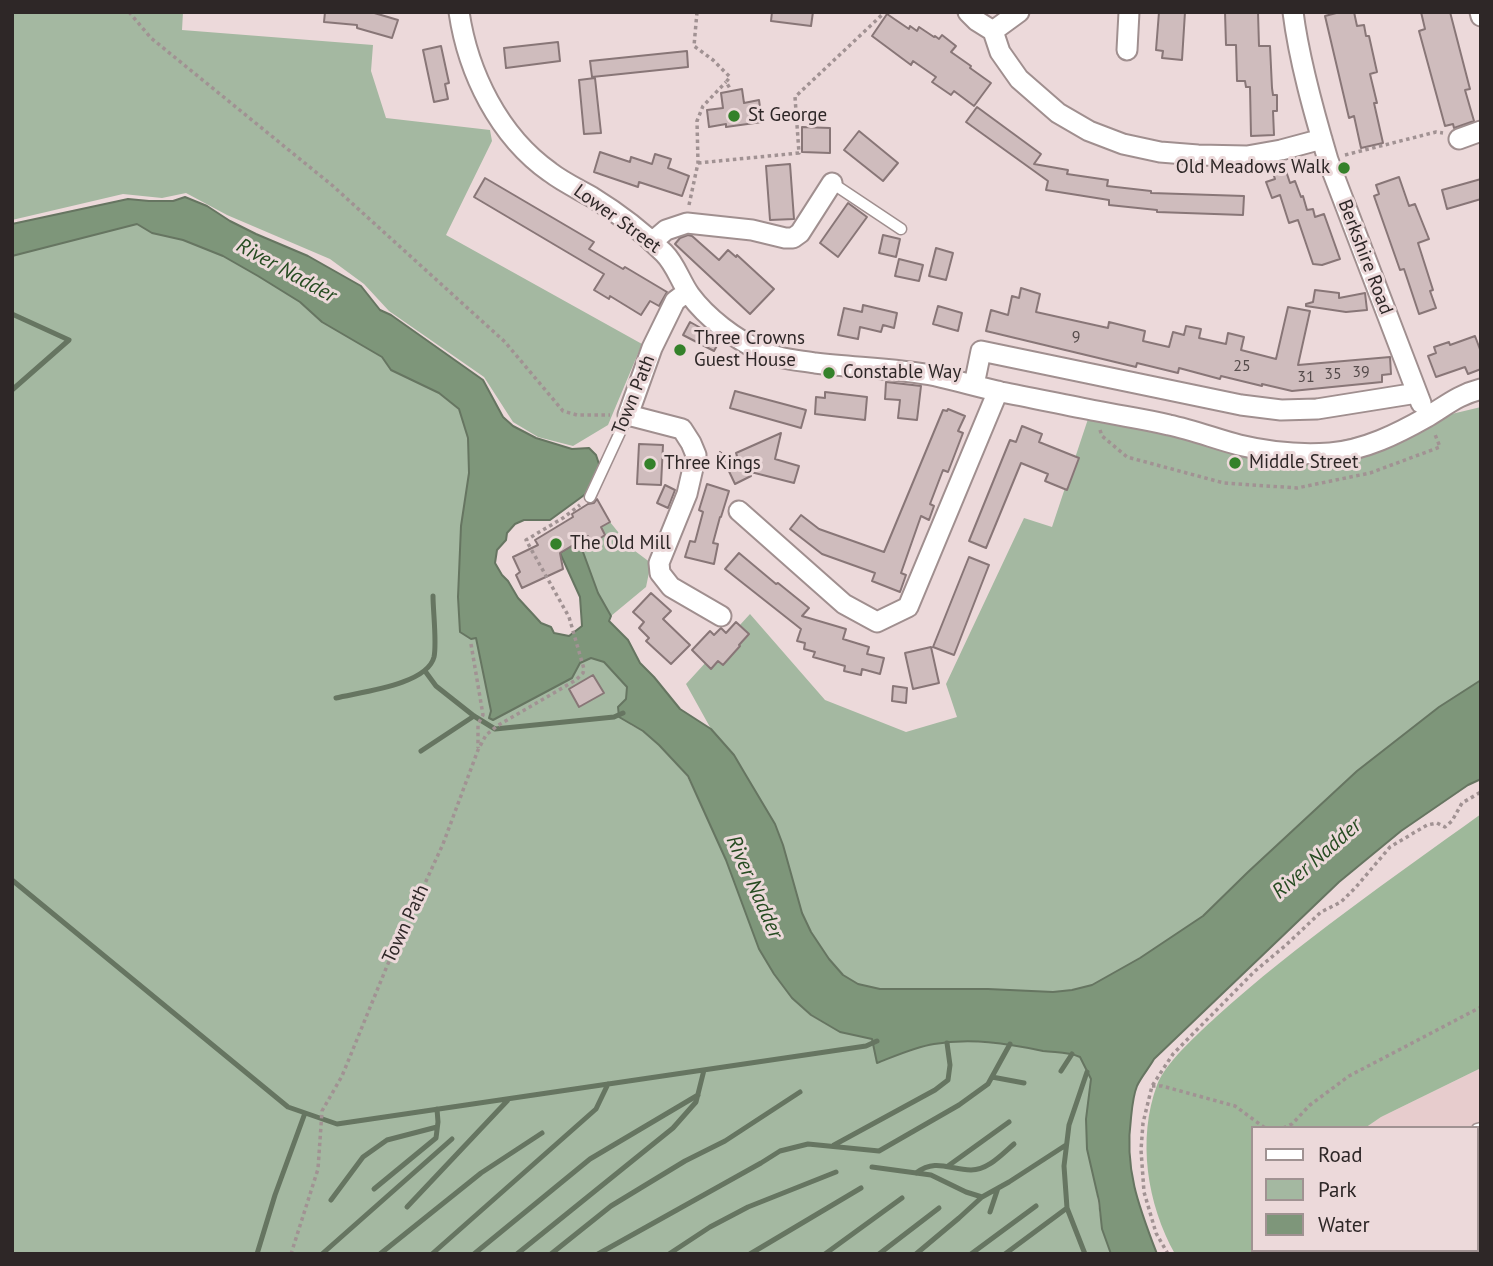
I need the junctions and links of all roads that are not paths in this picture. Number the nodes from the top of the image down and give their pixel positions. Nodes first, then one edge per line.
1 (458, 12) edge
2 (968, 12) edge
3 (1019, 12) edge
4 (1129, 12) edge
5 (1293, 12) edge
6 (993, 31) junction
7 (1127, 50) dead end
8 (1481, 131) edge
9 (1322, 139) junction
10 (1459, 139) road end
11 (832, 183) joint
12 (901, 229) dead end
13 (652, 242) junction
14 (687, 292) junction
15 (974, 385) junction
16 (1481, 390) edge
17 (998, 391) junction
18 (1417, 393) junction
19 (628, 415) junction
20 (1427, 416) junction
21 (590, 497) road end
22 (739, 511) dead end
23 (721, 616) dead end

1 - 13 street, Lower Street
2 - 6 street
3 - 6 street
4 - 7 street
5 - 9 street, Berkshire Road
6 - 9 street
8 - 10 street
9 - 18 street, Berkshire Road
11 - 12 lane
11 - 13 street
13 - 14 street, Lower Street
14 - 15 street, Lower Street
14 - 19 street, Town Path
15 - 17 street, Lower Street
15 - 18 street
16 - 20 street
17 - 20 street
17 - 22 street
18 - 20 street, Berkshire Road
19 - 21 lane, Town Path
19 - 23 street

